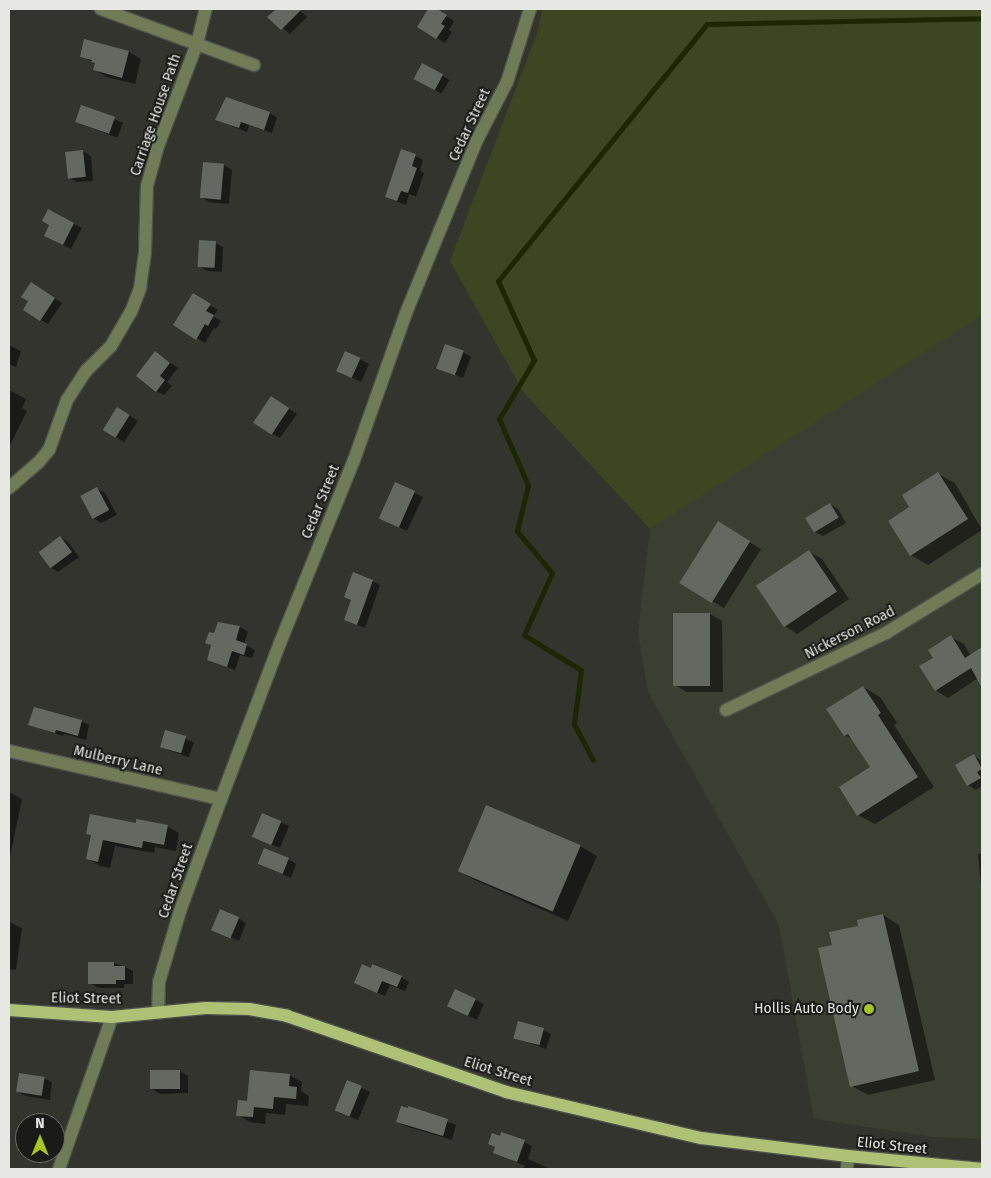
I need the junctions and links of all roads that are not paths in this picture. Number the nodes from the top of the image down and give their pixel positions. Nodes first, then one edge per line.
1 (101, 9) edge
2 (206, 9) edge
3 (530, 9) edge
4 (197, 44) junction
5 (254, 65) dead end
6 (9, 488) edge
7 (982, 574) edge
8 (726, 710) dead end
9 (9, 751) edge
10 (221, 799) junction
11 (9, 1010) edge
12 (158, 1012) junction
13 (112, 1017) junction
14 (848, 1163) edge
15 (59, 1169) edge
16 (982, 1169) edge

1 - 4 street
2 - 4 street, Carriage House Path
3 - 10 street, Cedar Street
4 - 5 street
4 - 6 street, Carriage House Path
7 - 8 street, Nickerson Road
9 - 10 street, Mulberry Lane
10 - 12 street, Cedar Street
11 - 13 main road, Eliot Street
12 - 13 main road, Eliot Street
12 - 14 main road, Eliot Street
13 - 15 street
14 - 16 main road, Eliot Street

